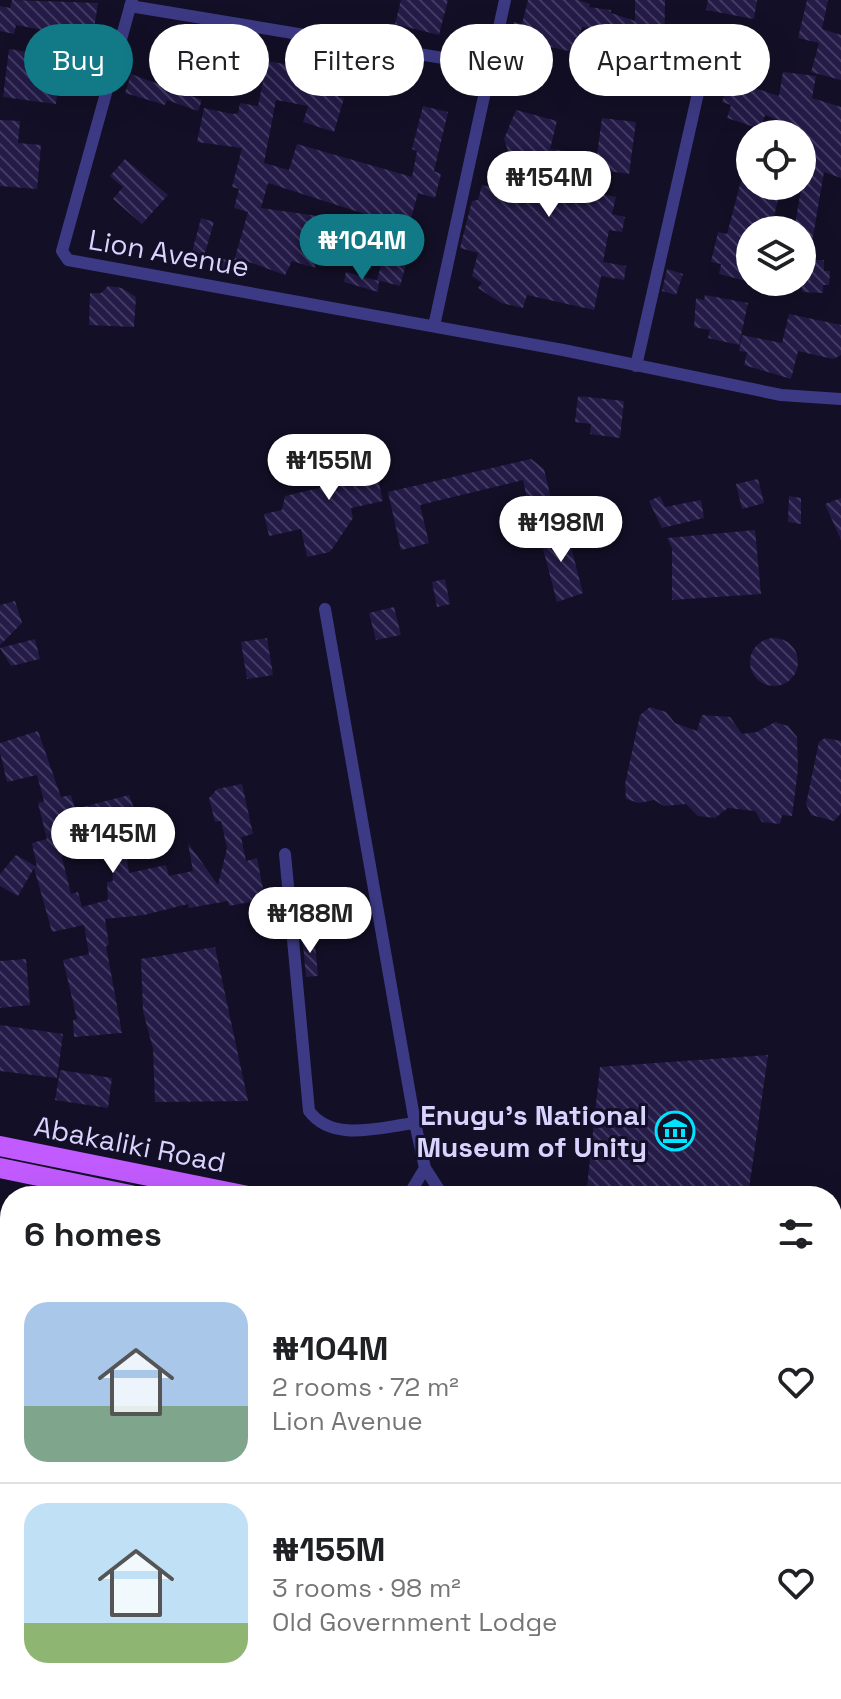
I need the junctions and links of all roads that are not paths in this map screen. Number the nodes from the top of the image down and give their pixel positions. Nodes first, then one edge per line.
1 (505, 0) edge
2 (131, 3) edge
3 (500, 24) edge
4 (440, 57) edge
5 (484, 96) edge
6 (697, 96) edge
7 (434, 326) junction
8 (636, 366) junction
9 (841, 399) edge
10 (325, 609) dead end
11 (285, 854) dead end
12 (415, 1123) junction
13 (0, 1146) edge
14 (0, 1168) edge
15 (425, 1168) junction
16 (85, 1186) edge
17 (198, 1186) edge
18 (414, 1186) edge
19 (437, 1186) edge

1 - 3 street
2 - 4 street
2 - 7 street, Lion Avenue
5 - 7 street
6 - 8 street
7 - 8 street
8 - 9 street
10 - 12 street
11 - 12 street
12 - 15 street
13 - 17 main road, Abakaliki Road
14 - 16 main road, Abakaliki Road
15 - 18 street
15 - 19 street

